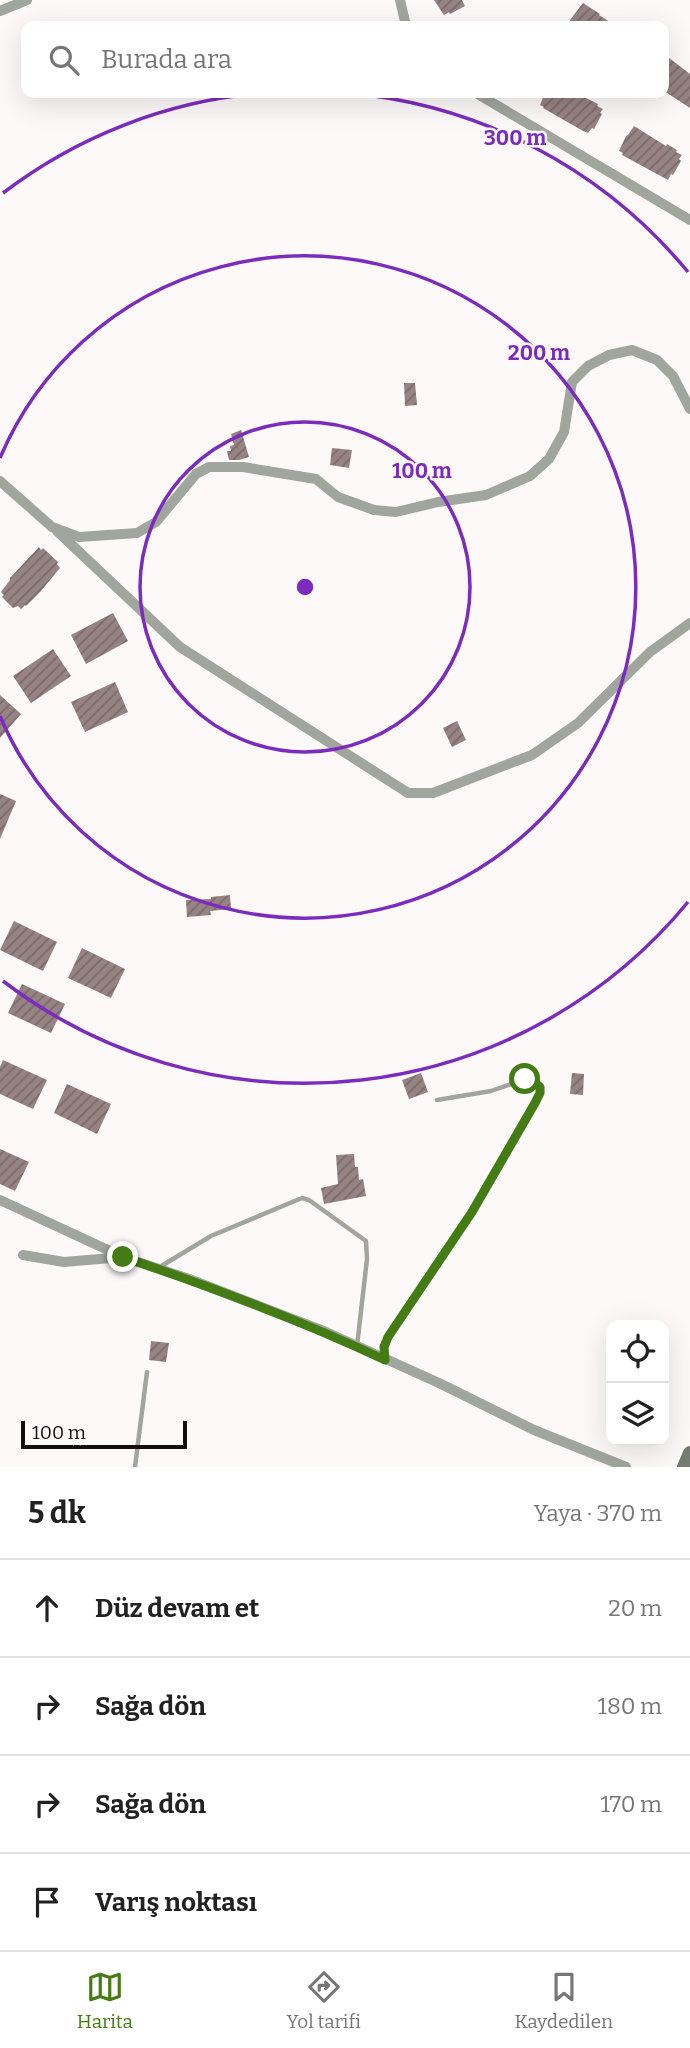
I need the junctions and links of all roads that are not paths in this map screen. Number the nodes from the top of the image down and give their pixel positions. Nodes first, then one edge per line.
1 (27, 0) edge
2 (400, 0) edge
3 (0, 11) edge
4 (405, 21) edge
5 (484, 98) edge
6 (690, 220) edge
7 (690, 409) edge
8 (0, 481) edge
9 (52, 527) junction
10 (690, 623) edge
11 (437, 1100) dead end
12 (0, 1200) edge
13 (23, 1255) dead end
14 (123, 1257) junction
15 (157, 1269) junction
16 (357, 1346) junction
17 (385, 1360) junction
18 (147, 1371) dead end
19 (690, 1453) edge
20 (135, 1467) edge
21 (626, 1467) edge
22 (684, 1467) edge

1 - 3 street
2 - 4 street
5 - 6 street
7 - 9 street
8 - 9 street
9 - 10 street
11 - 17 lane
12 - 14 street
13 - 14 street
14 - 15 street
15 - 16 street
15 - 16 lane
16 - 17 street
17 - 21 street
18 - 20 lane
19 - 22 main road

